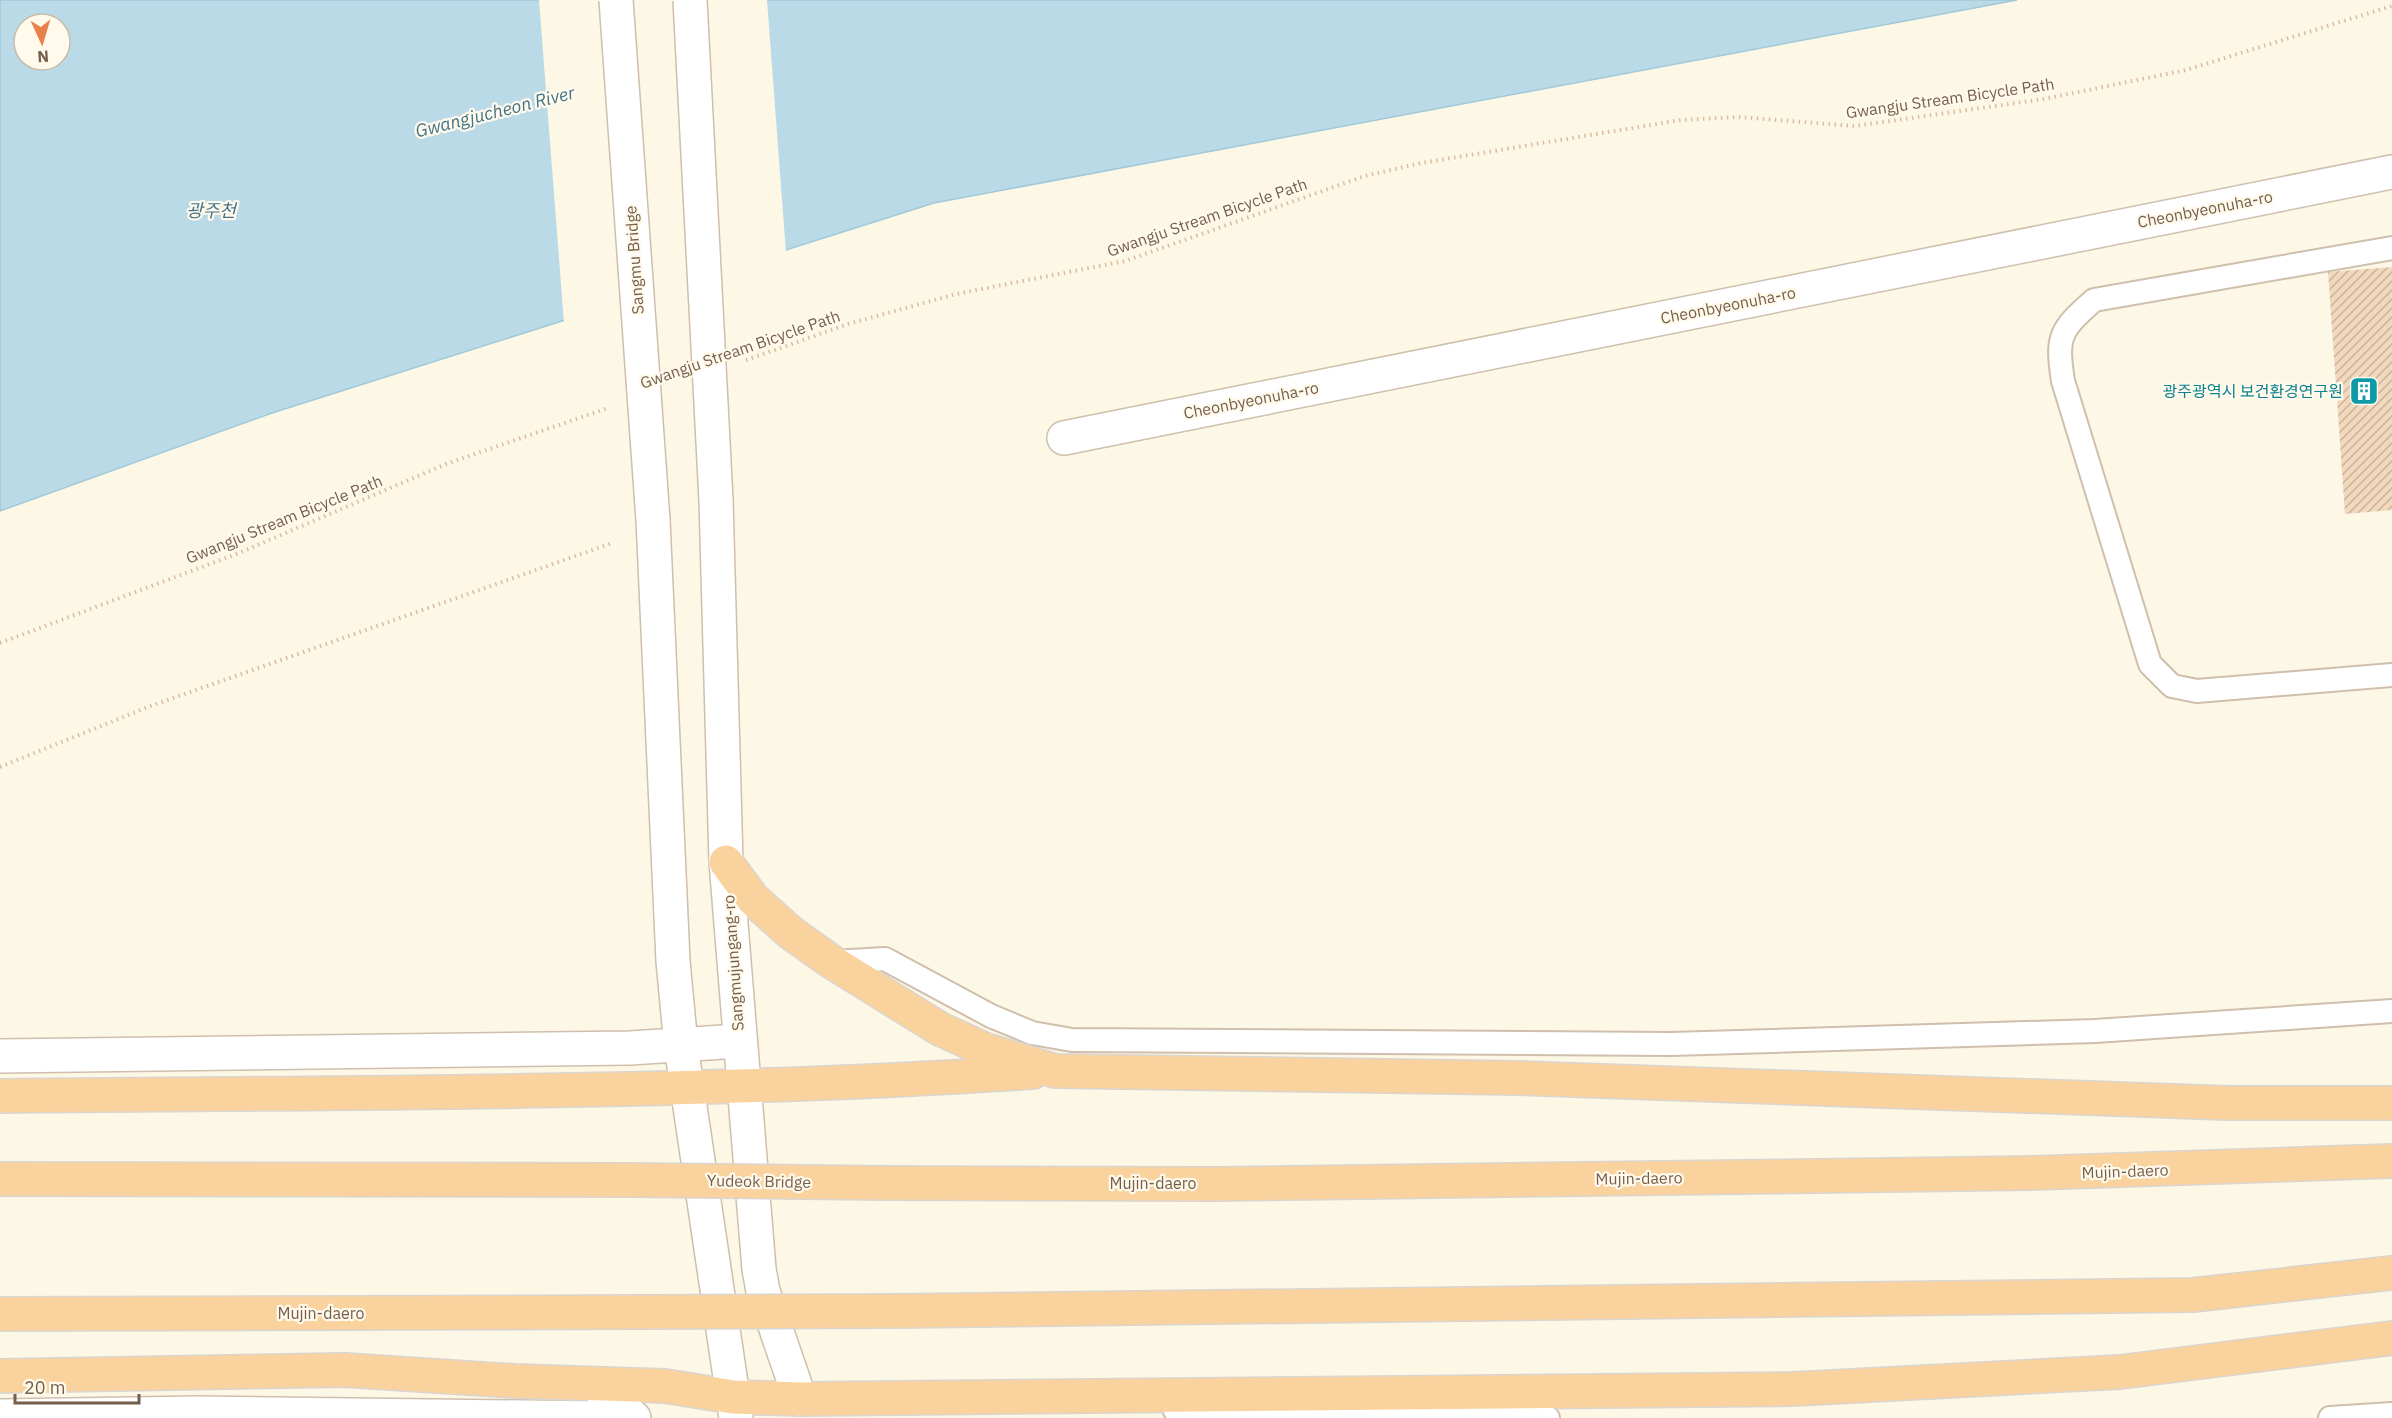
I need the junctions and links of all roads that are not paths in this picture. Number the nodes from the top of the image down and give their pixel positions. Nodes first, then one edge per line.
1 (616, 0) edge
2 (690, 0) edge
3 (2392, 172) edge
4 (2392, 248) edge
5 (1064, 438) dead end
6 (2392, 675) edge
7 (726, 862) junction
8 (832, 962) junction
9 (2392, 1011) edge
10 (739, 1041) junction
11 (681, 1046) junction
12 (0, 1056) edge
13 (1055, 1071) junction
14 (742, 1084) junction
15 (686, 1087) junction
16 (0, 1096) edge
17 (2392, 1103) edge
18 (2392, 1161) edge
19 (3, 1178) edge
20 (886, 1183) joint
21 (2392, 1273) edge
22 (0, 1314) edge
23 (2392, 1338) edge
24 (0, 1376) edge
25 (596, 1385) junction
26 (986, 1398) junction
27 (734, 1407) edge
28 (802, 1408) edge
29 (2392, 1414) edge
30 (198, 1415) edge
31 (0, 1416) edge
32 (598, 1418) edge
33 (634, 1418) edge
34 (957, 1418) edge
35 (1548, 1418) edge
36 (2330, 1418) edge

1 - 11 street, Sangmu Bridge, bridge
2 - 7 street, Sangmujungang-ro, bridge
3 - 5 street, Cheonbyeonuha-ro
4 - 6 lane
7 - 8 highway
7 - 10 street, Sangmujungang-ro
8 - 9 lane
8 - 13 highway
10 - 11 street
10 - 14 street, Sangmujungang-ro
11 - 12 street
11 - 15 street
13 - 14 highway
13 - 17 highway
14 - 15 highway
14 - 28 street, Sangmujungang-ro
15 - 16 highway
15 - 27 street
18 - 20 highway, Mujin-daero
19 - 20 highway, Yudeok Bridge, bridge
21 - 22 highway, Mujin-daero, bridge
23 - 26 highway
24 - 25 highway
25 - 27 highway
25 - 33 street
26 - 28 highway
26 - 34 highway
26 - 35 lane
27 - 28 highway
29 - 36 lane
30 - 31 street
30 - 32 street

